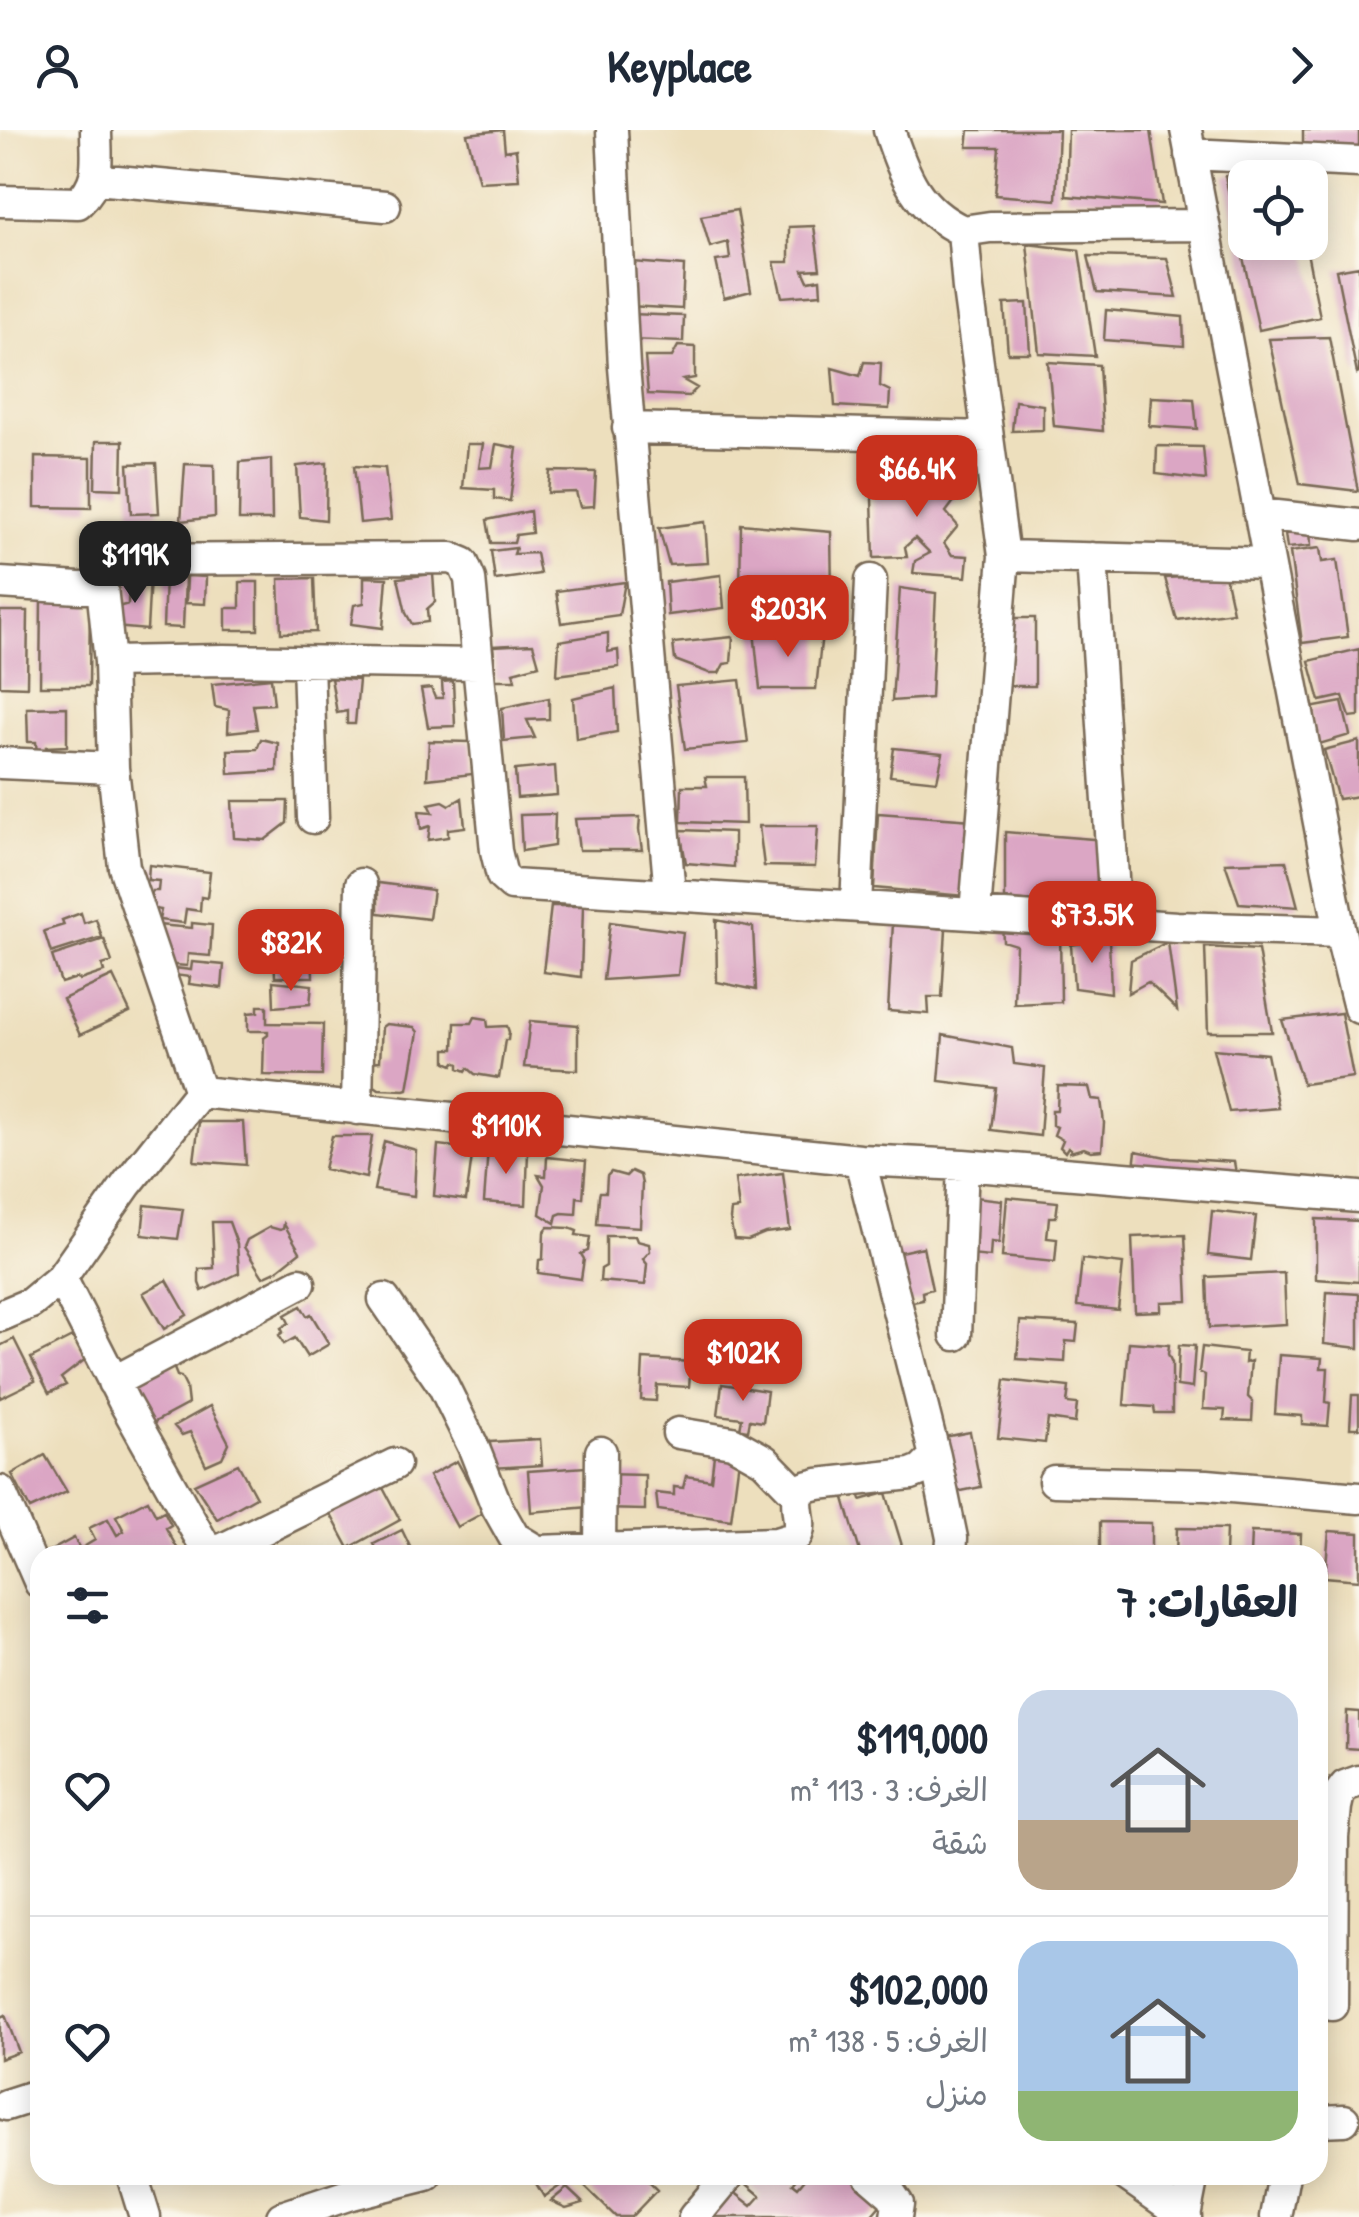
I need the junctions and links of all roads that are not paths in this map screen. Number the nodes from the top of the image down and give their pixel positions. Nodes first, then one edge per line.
1 (96, 130) edge
2 (612, 130) edge
3 (889, 130) edge
4 (1188, 142) edge
5 (1359, 162) edge
6 (96, 179) junction
7 (0, 201) edge
8 (385, 206) dead end
9 (1203, 225) junction
10 (963, 230) junction
11 (628, 428) junction
12 (988, 437) junction
13 (1259, 514) junction
14 (1359, 525) edge
15 (1004, 556) junction
16 (1092, 558) junction
17 (1269, 563) junction
18 (870, 580) dead end
19 (0, 582) edge
20 (102, 587) junction
21 (110, 662) junction
22 (308, 662) junction
23 (478, 664) junction
24 (0, 764) edge
25 (113, 768) junction
26 (312, 818) dead end
27 (361, 884) dead end
28 (670, 894) junction
29 (856, 906) junction
30 (975, 914) junction
31 (1116, 923) junction
32 (1340, 932) junction
33 (1359, 1008) edge
34 (200, 1092) junction
35 (358, 1109) junction
36 (860, 1160) junction
37 (963, 1165) junction
38 (1359, 1197) edge
39 (61, 1278) junction
40 (300, 1284) dead end
41 (384, 1299) dead end
42 (0, 1316) edge
43 (956, 1335) dead end
44 (113, 1382) junction
45 (678, 1432) dead end
46 (601, 1452) dead end
47 (935, 1456) junction
48 (395, 1464) dead end
49 (1054, 1481) dead end
50 (0, 1491) edge
51 (798, 1495) junction
52 (1359, 1498) edge
53 (206, 1545) edge
54 (232, 1545) edge
55 (527, 1545) edge
56 (600, 1545) edge
57 (706, 1545) edge
58 (952, 1545) edge
59 (30, 1560) edge
60 (1359, 1781) edge
61 (1332, 2005) dead end
62 (30, 2097) edge
63 (6, 2105) dead end
64 (135, 2185) edge
65 (388, 2185) edge
66 (721, 2185) edge
67 (881, 2185) edge
68 (1141, 2185) edge
69 (1191, 2185) edge
70 (1282, 2185) edge
71 (1186, 2216) edge
72 (145, 2217) edge
73 (282, 2217) edge
74 (694, 2217) edge
75 (896, 2217) edge
76 (1276, 2217) edge

1 - 6 street
2 - 11 street
3 - 10 street
4 - 5 street
4 - 9 street
6 - 7 street
6 - 8 street
9 - 10 street
9 - 13 street
10 - 12 street
11 - 12 street
11 - 28 street
12 - 15 street
13 - 14 street
13 - 17 street
15 - 16 street
15 - 30 street
16 - 17 street
16 - 31 street
17 - 32 street
18 - 29 street
19 - 20 street
20 - 21 street
20 - 23 street
21 - 22 street
21 - 25 street
22 - 23 street
22 - 26 street
23 - 28 street
24 - 25 street
25 - 34 street
27 - 35 street
28 - 29 street
29 - 30 street
30 - 31 street
31 - 32 street
32 - 33 street
34 - 35 street
34 - 39 street
35 - 36 street
36 - 37 street
36 - 47 street
37 - 38 street
37 - 43 street
39 - 42 street
39 - 44 street
40 - 44 street
41 - 55 street
44 - 53 street
45 - 51 street
46 - 56 street
47 - 51 street
47 - 58 street
48 - 54 street
49 - 52 street
50 - 59 street
51 - 57 street
60 - 61 street
62 - 63 street
64 - 72 street
65 - 73 street
66 - 74 street
67 - 75 street
68 - 71 street
69 - 71 street
70 - 76 street

